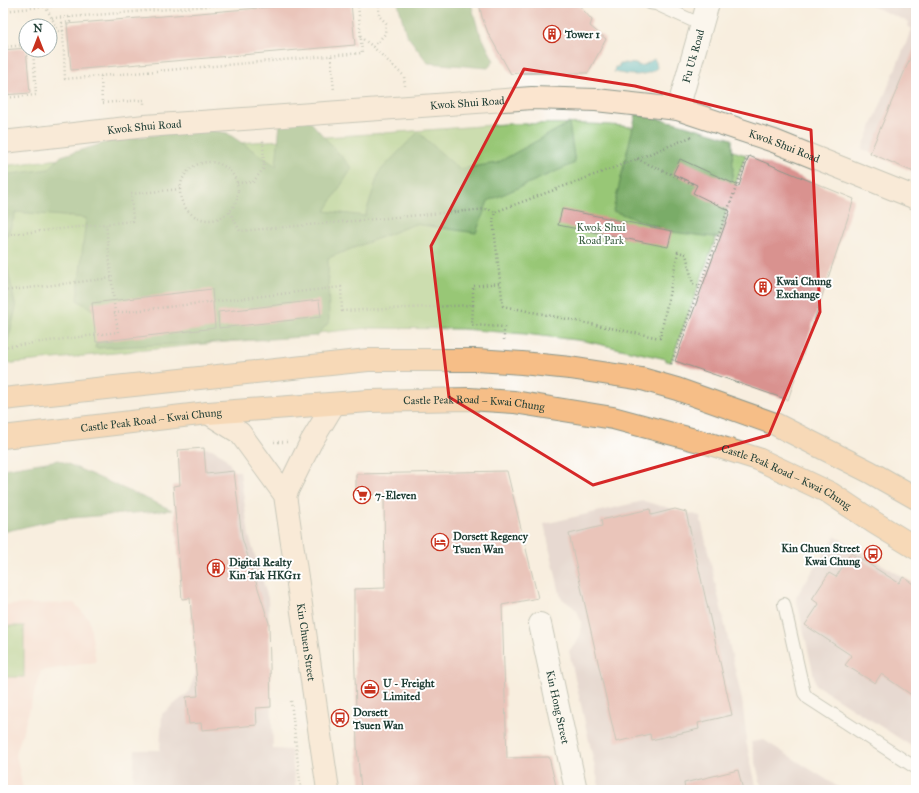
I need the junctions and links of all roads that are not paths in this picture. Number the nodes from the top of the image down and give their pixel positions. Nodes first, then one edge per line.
1 (654, 3) edge
2 (708, 3) edge
3 (702, 25) junction
4 (678, 109) junction
5 (3, 142) edge
6 (916, 198) edge
7 (3, 399) edge
8 (334, 404) junction
9 (208, 413) junction
10 (3, 437) edge
11 (285, 495) junction
12 (916, 498) edge
13 (916, 548) edge
14 (784, 604) dead end
15 (540, 624) dead end
16 (916, 768) edge
17 (328, 790) edge
18 (576, 790) edge

1 - 3 lane
2 - 3 street, Fu Uk Road
3 - 4 street, Fu Uk Road
4 - 5 street, Kwok Shui Road
4 - 6 street, Kwok Shui Road
7 - 12 main road
8 - 9 main road, Castle Peak Road – Kwai Chung
8 - 11 street
8 - 13 main road, Castle Peak Road – Kwai Chung
9 - 10 main road, Castle Peak Road – Kwai Chung
9 - 11 street, Kin Chuen Street
11 - 17 street, Kin Chuen Street
14 - 16 lane
15 - 18 street, Kin Hong Street

